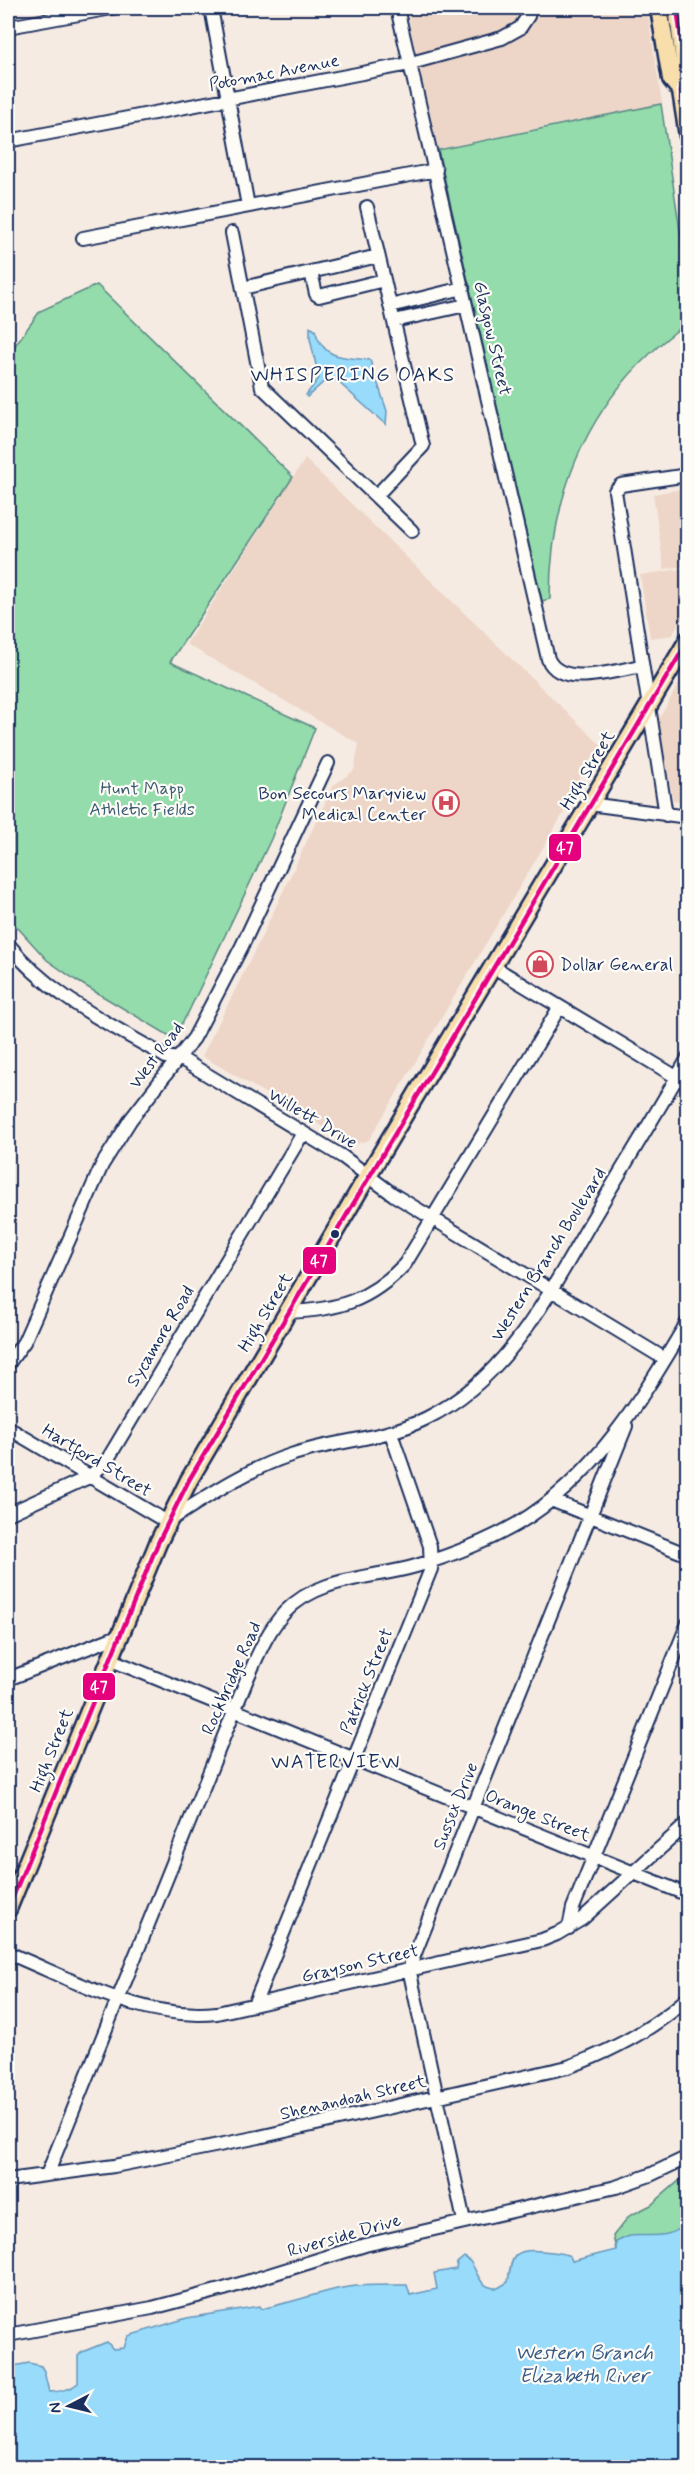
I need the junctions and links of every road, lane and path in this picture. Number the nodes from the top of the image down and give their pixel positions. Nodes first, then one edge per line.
1 (112, 8) edge
2 (211, 8) edge
3 (397, 8) edge
4 (530, 8) edge
5 (659, 8) edge
6 (677, 8) edge
7 (8, 27) edge
8 (411, 63) junction
9 (684, 91) edge
10 (228, 99) junction
11 (686, 115) edge
12 (687, 136) edge
13 (8, 141) edge
14 (436, 170) junction
15 (248, 206) junction
16 (367, 207) dead end
17 (232, 233) dead end
18 (83, 238) dead end
19 (378, 256) junction
20 (311, 272) junction
21 (384, 280) junction
22 (243, 288) junction
23 (463, 288) junction
24 (466, 305) junction
25 (390, 306) junction
26 (394, 321) junction
27 (687, 475) edge
28 (376, 496) junction
29 (412, 531) dead end
30 (687, 640) edge
31 (682, 659) edge
32 (642, 666) junction
33 (648, 706) junction
34 (327, 763) dead end
35 (589, 804) junction
36 (666, 815) junction
37 (687, 817) edge
38 (8, 944) edge
39 (492, 966) junction
40 (559, 1008) junction
41 (687, 1058) edge
42 (179, 1059) junction
43 (682, 1080) edge
44 (303, 1133) junction
45 (367, 1177) junction
46 (433, 1218) junction
47 (551, 1289) junction
48 (288, 1312) junction
49 (687, 1321) edge
50 (665, 1359) junction
51 (8, 1364) edge
52 (629, 1417) junction
53 (8, 1428) edge
54 (392, 1433) junction
55 (89, 1477) junction
56 (551, 1500) junction
57 (8, 1514) edge
58 (591, 1516) junction
59 (167, 1522) junction
60 (687, 1556) edge
61 (432, 1560) junction
62 (687, 1623) edge
63 (118, 1636) junction
64 (109, 1659) junction
65 (8, 1679) edge
66 (234, 1710) junction
67 (354, 1759) junction
68 (474, 1808) junction
69 (687, 1823) edge
70 (593, 1857) junction
71 (633, 1873) junction
72 (687, 1895) edge
73 (8, 1909) edge
74 (569, 1928) junction
75 (8, 1953) edge
76 (410, 1970) junction
77 (687, 1998) edge
78 (118, 1999) junction
79 (255, 2005) junction
80 (436, 2097) junction
81 (687, 2157) edge
82 (47, 2175) junction
83 (8, 2180) edge
84 (464, 2221) junction
85 (8, 2335) edge

1 - 7 street
2 - 10 street
3 - 8 street, Glasgow Street
4 - 8 street, Potomac Avenue
5 - 9 main road
6 - 9 main road
8 - 10 street, Potomac Avenue
8 - 14 street, Glasgow Street
9 - 11 main road
10 - 13 street, Potomac Avenue
10 - 15 street
11 - 12 main road
14 - 15 street
14 - 23 street, Glasgow Street
15 - 18 street
16 - 19 street
17 - 22 street
19 - 20 street
19 - 21 street
20 - 21 street
20 - 22 street
21 - 25 street
22 - 28 street
23 - 24 street, Glasgow Street
23 - 25 street
24 - 26 street
24 - 32 street, Glasgow Street
25 - 26 street
26 - 28 street
27 - 32 street
28 - 29 street
30 - 31 main road, High Street
31 - 33 main road, High Street
32 - 33 street
33 - 35 main road, High Street
33 - 36 street
34 - 42 street, West Road
35 - 36 street
35 - 39 main road, High Street
36 - 37 street
38 - 42 street, Willett Drive
39 - 40 street
39 - 45 main road, High Street
40 - 43 street
40 - 46 street
41 - 43 street, Western Branch Boulevard
42 - 44 street, Willett Drive
42 - 51 street, West Road
43 - 47 street, Western Branch Boulevard
44 - 45 street, Willett Drive
44 - 55 street, Sycamore Road
45 - 46 street, Willett Drive
45 - 48 main road, High Street
46 - 47 street, Willett Drive
46 - 48 street
47 - 50 street, Willett Drive
47 - 54 street, Western Branch Boulevard
48 - 59 main road, High Street
49 - 50 street, Rockbridge Road
50 - 52 street, Rockbridge Road
52 - 56 street, Rockbridge Road
52 - 58 street, Sussex Drive
53 - 55 street, Hartford Street
54 - 59 street, Western Branch Boulevard
54 - 61 street
55 - 57 street, Sycamore Road
55 - 59 street, Hartford Street
56 - 58 street
56 - 61 street, Rockbridge Road
58 - 60 street
58 - 68 street, Sussex Drive
59 - 63 main road, High Street
61 - 66 street, Rockbridge Road
61 - 67 street, Patrick Street
62 - 70 street
63 - 64 main road, High Street
63 - 65 street
64 - 66 street, Orange Street
64 - 73 main road, High Street
66 - 67 street, Orange Street
66 - 78 street, Rockbridge Road
67 - 68 street, Orange Street
67 - 79 street, Patrick Street
68 - 70 street, Orange Street
68 - 76 street, Sussex Drive
69 - 71 street, Grayson Street
70 - 71 street, Orange Street
70 - 74 street
71 - 72 street, Orange Street
71 - 74 street, Grayson Street
74 - 76 street, Grayson Street
75 - 78 street, Grayson Street
76 - 79 street, Grayson Street
76 - 80 street
77 - 80 street, Shenandoah Street
78 - 79 street, Grayson Street
78 - 82 street, Rockbridge Road
80 - 82 street, Shenandoah Street
80 - 84 street
81 - 84 street, Riverside Drive
82 - 83 street, Shenandoah Street
84 - 85 street, Riverside Drive

